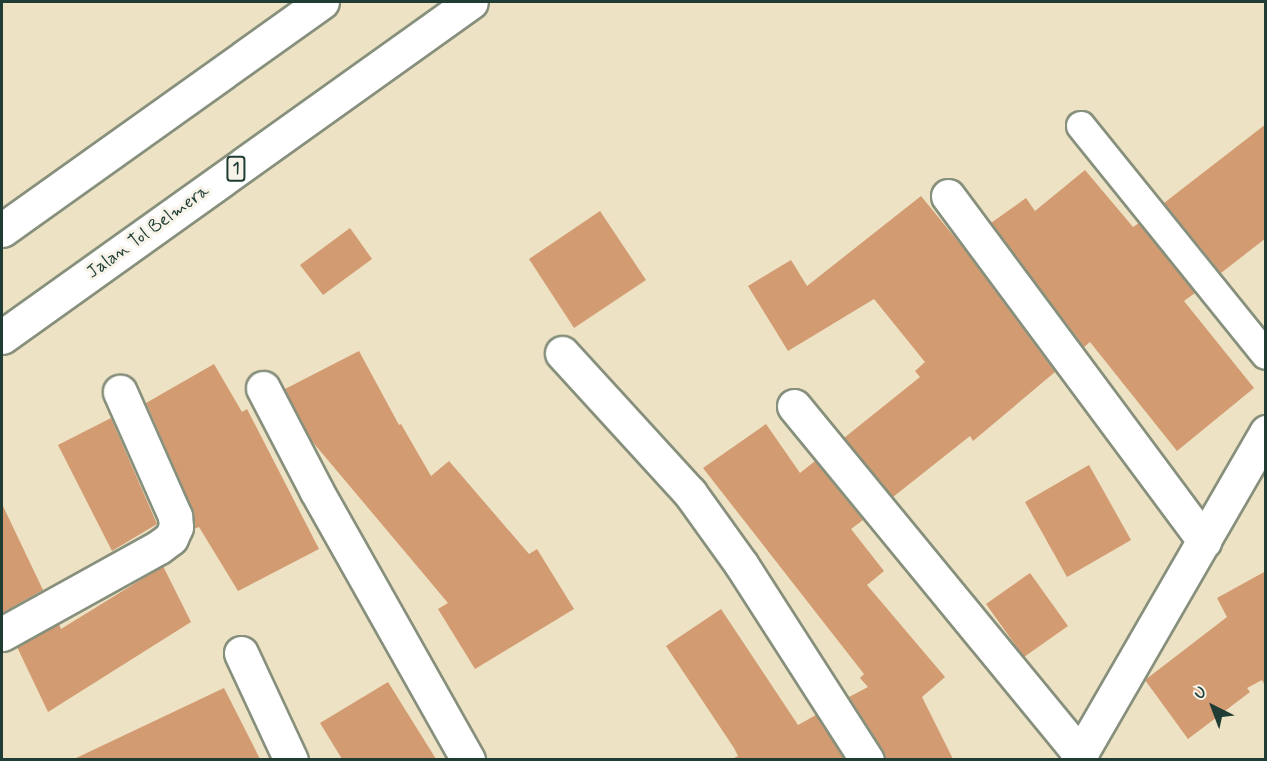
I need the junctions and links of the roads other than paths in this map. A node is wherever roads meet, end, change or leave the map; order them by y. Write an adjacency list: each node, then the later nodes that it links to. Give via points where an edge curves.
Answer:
1 (322, 2): 5 (main road)
2 (471, 2): 6 (main road, Jalan Tol Belmera / 1)
3 (1081, 126): 8 (lane)
4 (948, 196): 13 (main road)
5 (2, 230)
6 (2, 337)
7 (562, 354): 19 (main road, via 690,494 741,564)
8 (1266, 355)
9 (263, 388): 18 (main road)
10 (120, 392): 14 (main road, via 175,516 171,538)
11 (794, 406): 16 (main road)
12 (1266, 432): 13 (main road)
13 (1204, 541): 16 (main road)
14 (2, 634)
15 (242, 653): 17 (main road)
16 (1079, 758)
17 (291, 759)
18 (468, 759)
19 (867, 759)

